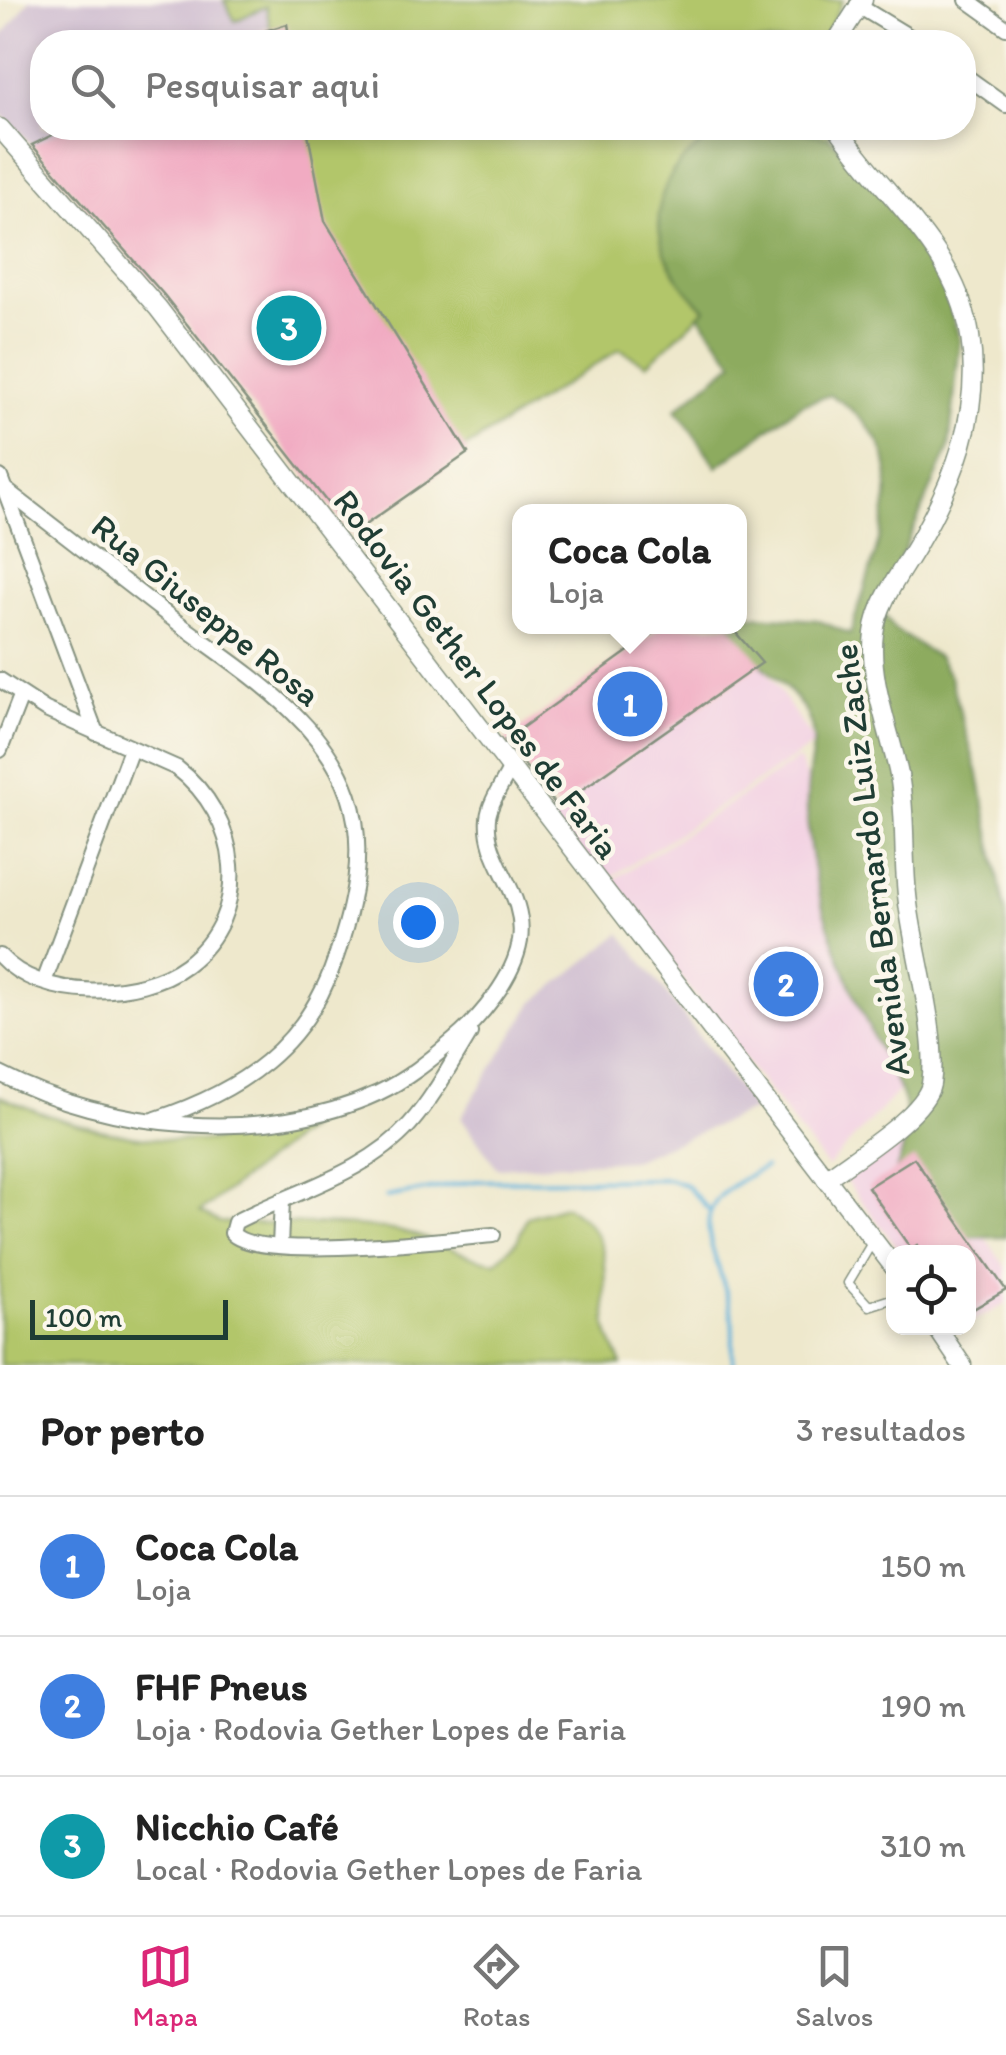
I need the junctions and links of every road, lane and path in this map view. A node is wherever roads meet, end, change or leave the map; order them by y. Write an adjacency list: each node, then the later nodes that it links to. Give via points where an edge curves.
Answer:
1 (966, 0): 3 (street)
2 (860, 2): 4 (street); 5 (street)
3 (1006, 28)
4 (843, 30)
5 (901, 30)
6 (976, 84): 7 (street)
7 (1006, 106)
8 (0, 128): 16 (street, Rodovia Gether Lopes de Faria, via 158,308)
9 (848, 140): 22 (street, Avenida Bernardo Luiz Zache, via 922,230 958,292 974,384 958,462 874,633 876,675 900,780 931,1086 918,1109)
10 (3, 484): 13 (street); 21 (street, Rua Giuseppe Rosa, via 284,704 332,762 352,807 352,906 310,1016 277,1056 233,1088)
11 (0, 680): 12 (street)
12 (21, 696): 13 (street); 14 (street)
13 (96, 732): 15 (street)
14 (0, 750)
15 (132, 750): 18 (street); 18 (street, via 177,768 217,809 232,860 224,912 200,952 162,978 72,990)
16 (510, 769): 19 (street, via 491,806 489,829 520,908 520,943); 22 (street, Rodovia Gether Lopes de Faria)
17 (0, 956): 18 (street)
18 (44, 982)
19 (480, 1016): 21 (street, via 406,1078 336,1108 243,1123); 23 (street, via 409,1126 357,1165)
20 (0, 1074): 21 (street, via 46,1097)
21 (156, 1119)
22 (826, 1178): 25 (street, Rodovia Gether Lopes de Faria)
23 (282, 1200): 26 (street); 26 (street, via 232,1229 236,1239)
24 (493, 1236): 26 (street)
25 (874, 1241): 27 (street, Rodovia Gether Lopes de Faria); 28 (lane, via 848,1283 869,1306)
26 (280, 1246)
27 (886, 1257)
28 (886, 1301)
29 (943, 1335): 30 (street)
30 (962, 1365)

